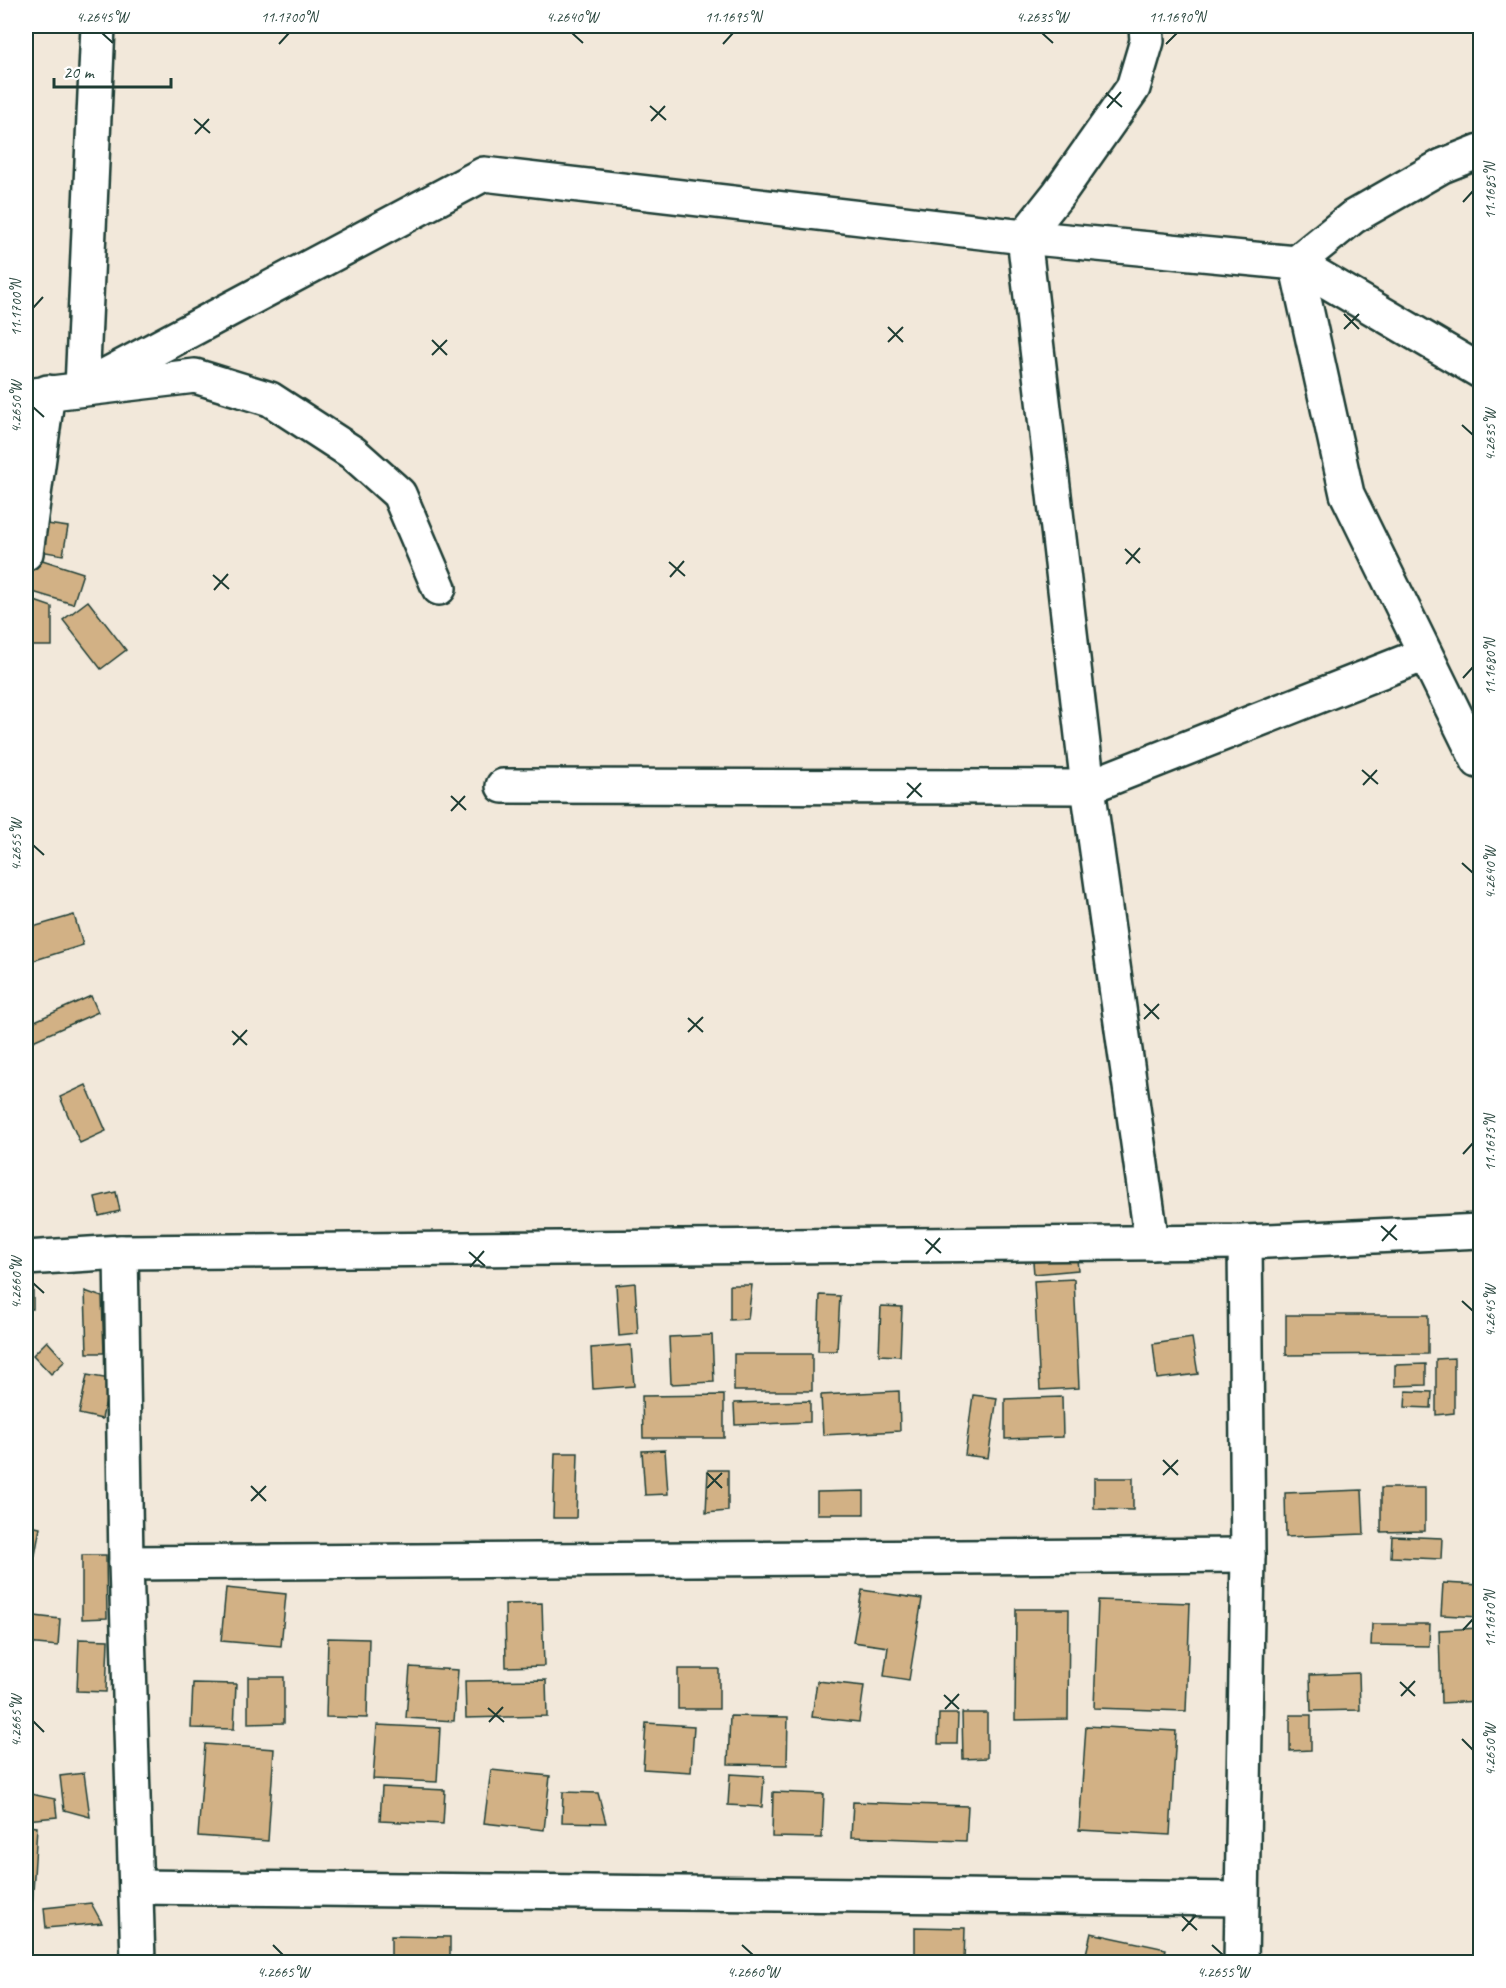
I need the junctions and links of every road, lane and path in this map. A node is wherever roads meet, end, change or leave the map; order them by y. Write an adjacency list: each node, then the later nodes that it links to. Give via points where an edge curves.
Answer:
1 (98, 26): 7 (street)
2 (1146, 26): 4 (street, via 1147,41 1133,88)
3 (1480, 151): 5 (street, via 1442,166 1353,217)
4 (1024, 237): 5 (street); 7 (street, via 484,174); 14 (street)
5 (1296, 263): 6 (street); 11 (street, via 1347,494)
6 (1480, 371)
7 (82, 388): 8 (street); 10 (street, via 195,376 270,399 353,453 399,494)
8 (37, 394): 9 (street)
9 (26, 553)
10 (439, 588)
11 (1425, 654): 12 (street); 14 (street)
12 (1478, 761)
13 (503, 786): 14 (street)
14 (1088, 787): 17 (street)
15 (1480, 1231): 16 (street)
16 (1245, 1242): 17 (street); 20 (street)
17 (1152, 1244): 18 (street)
18 (121, 1252): 19 (street); 21 (street)
19 (26, 1258)
20 (1248, 1555): 21 (street); 23 (street)
21 (126, 1563): 22 (street)
22 (136, 1887): 23 (street); 24 (street)
23 (1241, 1899): 25 (street)
24 (138, 1962)
25 (1241, 1962)

